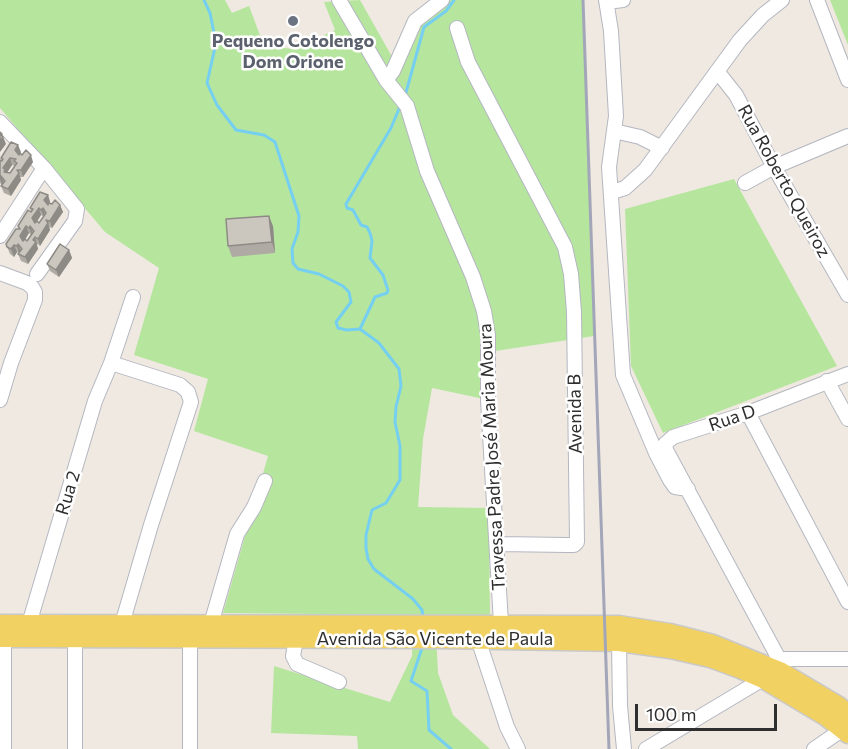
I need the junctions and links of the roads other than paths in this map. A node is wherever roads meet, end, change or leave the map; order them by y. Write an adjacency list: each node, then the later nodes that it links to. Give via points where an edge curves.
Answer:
1 (339, 0): 9 (street, Travessa Padre José Maria Moura)
2 (442, 0): 9 (street, via 415,21)
3 (622, 0): 6 (street)
4 (782, 0): 8 (street, via 740,40)
5 (817, 0): 10 (street)
6 (606, 1): 12 (street)
7 (457, 28): 33 (street, Avenida B, via 472,70 560,235 571,274 579,537 574,545)
8 (717, 71): 14 (street); 15 (street, Rua Roberto Queiroz, via 736,95)
9 (386, 80): 33 (street, Travessa Padre José Maria Moura, via 407,106 428,171 484,311)
10 (848, 80)
11 (0, 122): 16 (street, via 15,145)
12 (614, 131): 14 (street, via 640,137); 18 (street, via 609,166)
13 (848, 136): 15 (street)
14 (662, 148): 18 (street, via 635,181)
15 (774, 167): 17 (street); 23 (street, Rua Roberto Queiroz)
16 (44, 168): 19 (street); 22 (street, via 74,203 77,215)
17 (745, 183)
18 (612, 192): 32 (street, via 623,375 670,480 675,487)
19 (6, 215): 20 (street)
20 (0, 236)
21 (0, 273): 28 (street, via 27,283 35,292)
22 (37, 274)
23 (848, 295)
24 (133, 297): 25 (street, Rua 2)
25 (111, 363): 35 (street, Rua 2, via 95,401); 36 (street, via 186,388 190,396 189,412)
26 (848, 374): 27 (street, Rua D)
27 (828, 381): 29 (street, Rua D); 30 (street)
28 (0, 400)
29 (748, 413): 32 (street, Rua D, via 673,437 665,444); 34 (street)
30 (848, 419)
31 (266, 481): 37 (street, via 237,534)
32 (688, 489): 48 (street)
33 (498, 544): 38 (street, Travessa Padre José Maria Moura)
34 (848, 602)
35 (28, 624): 36 (main road, Avenida São Vicente de Paula); 41 (main road, Avenida São Vicente de Paula)
36 (122, 624): 37 (main road, Avenida São Vicente de Paula)
37 (211, 624): 39 (main road, Avenida São Vicente de Paula)
38 (501, 624): 40 (main road, Avenida São Vicente de Paula); 48 (main road, Avenida São Vicente de Paula, via 605,624 670,633)
39 (322, 631): 40 (main road, Avenida São Vicente de Paula); 44 (main road, Avenida São Vicente de Paula)
40 (439, 631): 45 (main road, Avenida São Vicente de Paula)
41 (1, 633): 42 (main road, Avenida São Vicente de Paula); 52 (street)
42 (75, 638): 43 (main road, Avenida São Vicente de Paula); 53 (street)
43 (190, 638): 44 (main road, Avenida São Vicente de Paula); 54 (street)
44 (296, 639): 50 (street, via 293,656 297,664)
45 (478, 639): 46 (main road, Avenida São Vicente de Paula); 55 (street, via 507,728)
46 (619, 642): 49 (main road, Avenida São Vicente de Paula, via 710,658); 56 (street)
47 (848, 659): 48 (street)
48 (779, 665): 51 (main road, Avenida São Vicente de Paula, via 839,706)
49 (763, 679): 51 (main road, Avenida São Vicente de Paula); 57 (street)
50 (339, 682)
51 (846, 726): 58 (street)
52 (4, 749)
53 (75, 749)
54 (190, 749)
55 (518, 749)
56 (624, 749)
57 (646, 749)
58 (814, 749)

